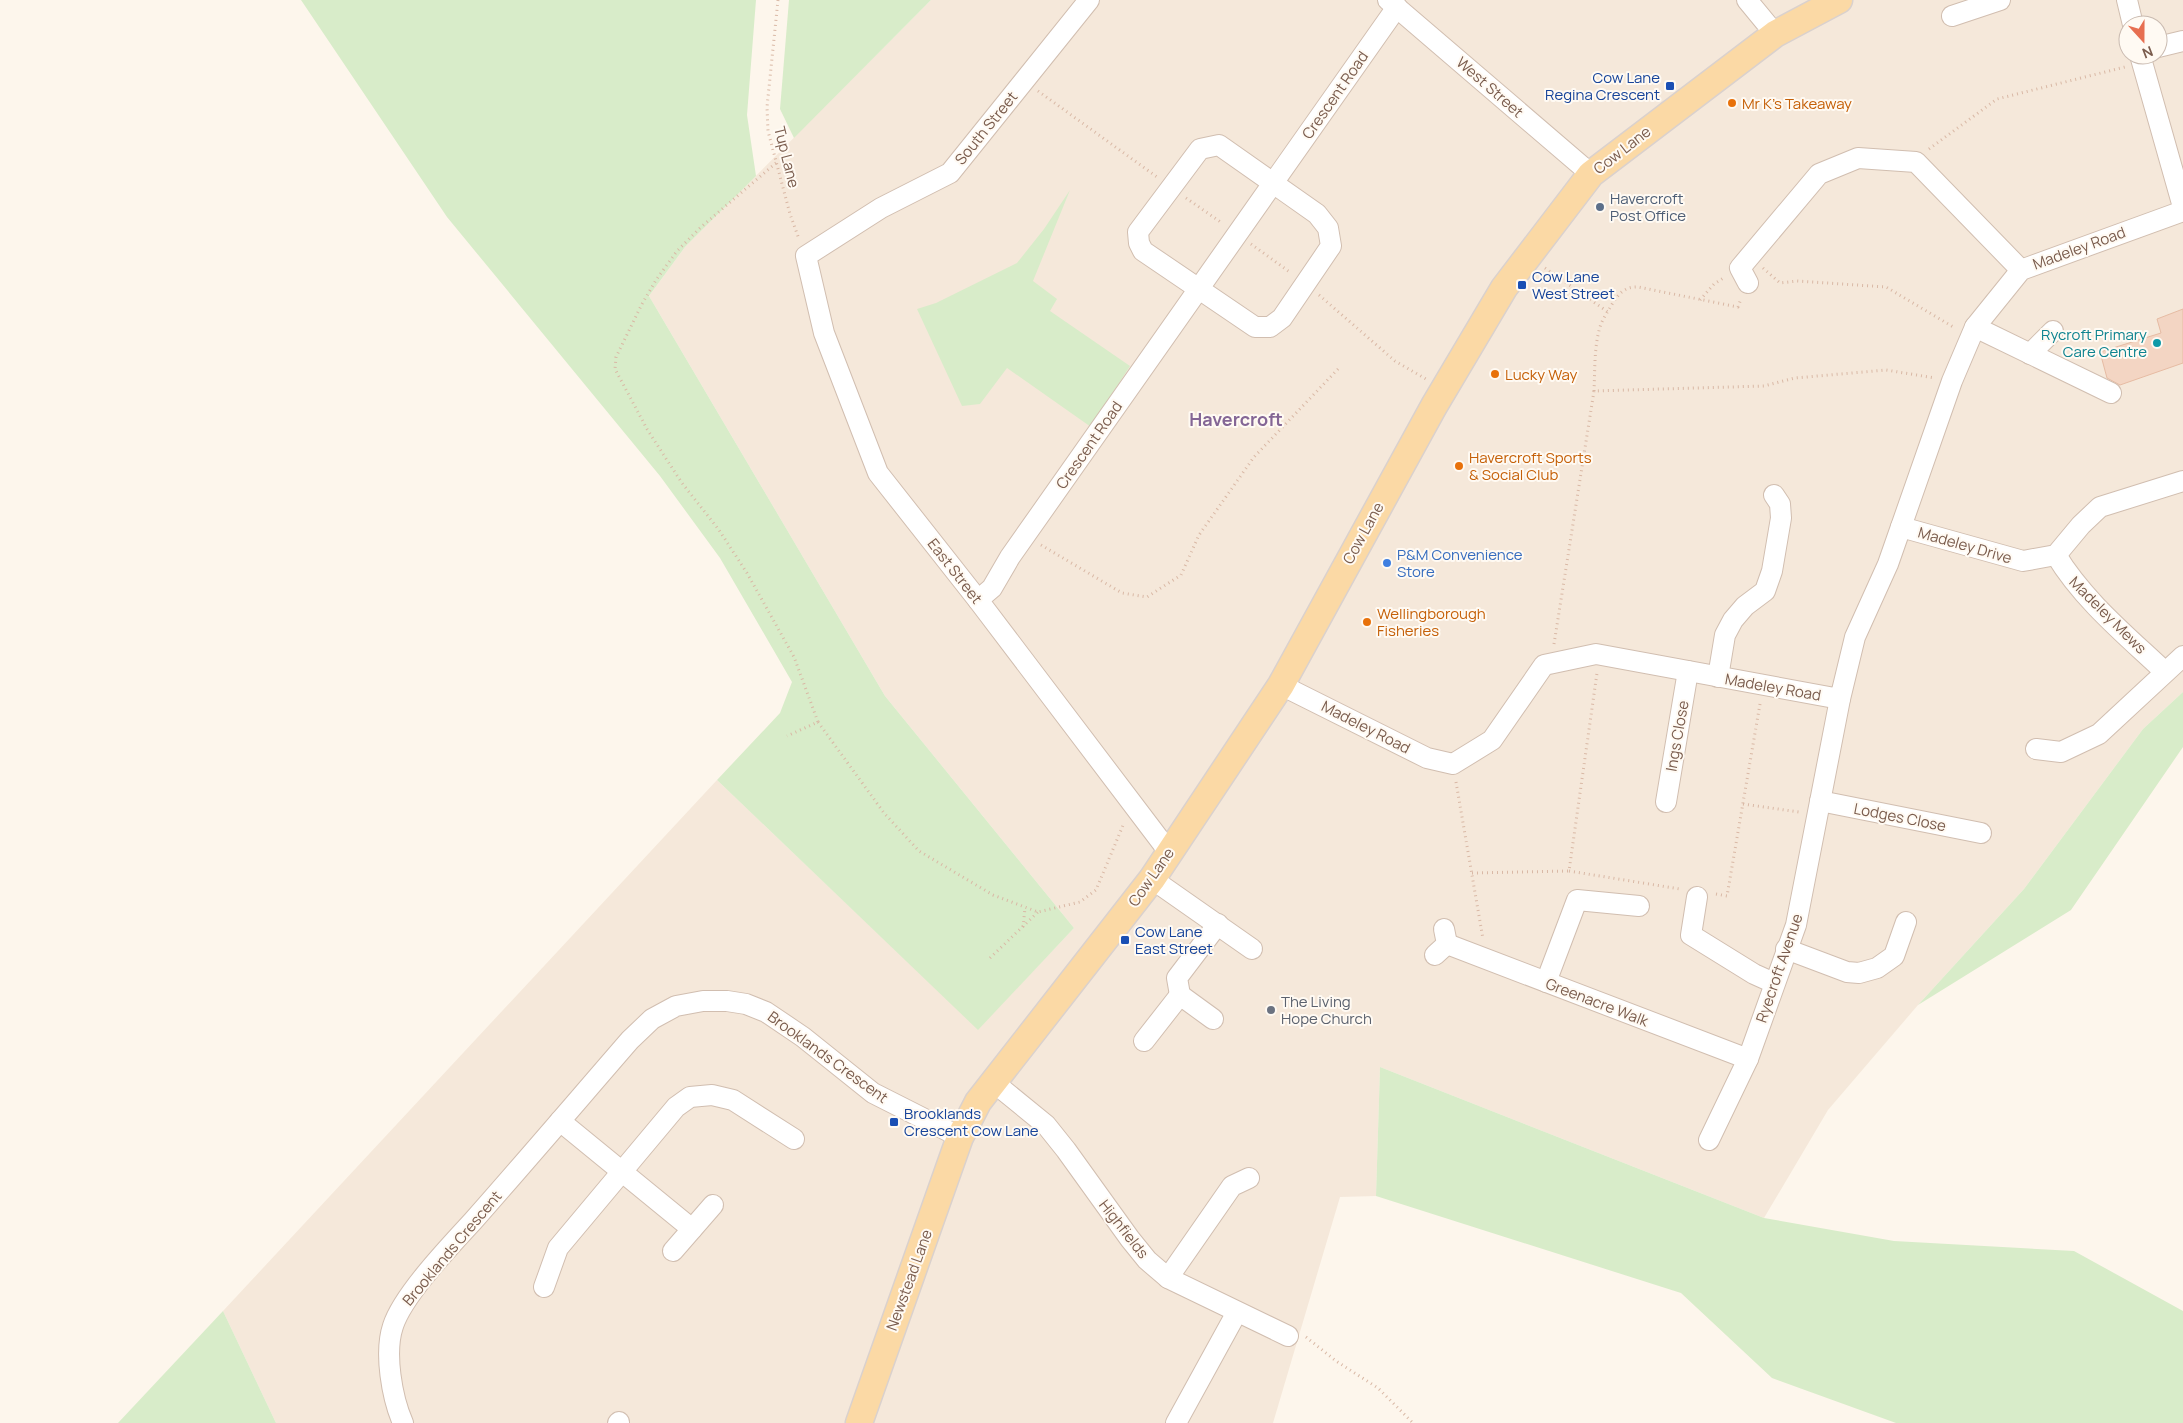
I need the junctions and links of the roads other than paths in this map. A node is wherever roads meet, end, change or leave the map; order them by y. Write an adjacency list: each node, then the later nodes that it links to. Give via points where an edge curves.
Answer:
1 (1088, 0): 18 (street, South Street, via 950,173 881,208)
2 (1748, 0): 10 (street)
3 (1839, 0): 10 (main road, Cow Lane)
4 (2000, 0): 7 (street)
5 (2127, 0): 8 (street)
6 (1393, 4): 14 (street, West Street); 15 (street, Crescent Road)
7 (1978, 4): 9 (street)
8 (2131, 15)
9 (1952, 16)
10 (1774, 34): 14 (main road, Cow Lane)
11 (2183, 41): 12 (street)
12 (2168, 45)
13 (2143, 65): 16 (street)
14 (1591, 174): 35 (main road, Cow Lane, via 1504,288 1434,406)
15 (1273, 184): 21 (street, Crescent Road); 21 (street, via 1317,214 1328,228 1331,246 1282,318 1270,327 1255,327); 21 (street, via 1219,145 1200,149 1138,232 1143,251)
16 (2183, 207)
17 (2183, 211): 20 (street, Madeley Road)
18 (806, 256): 30 (street, East Street, via 824,333 878,473)
19 (1746, 269): 20 (street, via 1820,174 1858,158 1916,162)
20 (2021, 270): 22 (street, Madeley Road)
21 (1199, 289): 30 (street, Crescent Road, via 992,588)
22 (1973, 331): 24 (street); 28 (street, Madeley Road)
23 (2053, 331): 24 (street)
24 (2030, 354): 25 (street)
25 (2110, 393)
26 (2183, 481): 29 (street, via 2100,507)
27 (1774, 495): 34 (street, via 1780,504 1781,518 1772,571 1765,591 1745,606 1725,635)
28 (1901, 527): 29 (street, Madeley Drive, via 2023,561); 36 (street, Madeley Road, via 1855,637)
29 (2056, 555): 33 (street, Madeley Mews, via 2067,574)
30 (978, 600): 41 (street, East Street)
31 (2183, 656): 33 (street)
32 (1688, 671): 34 (street, Madeley Road); 35 (street, Madeley Road, via 1600,655 1544,666 1492,740 1453,764 1427,758); 38 (street, Ings Close)
33 (2164, 672): 37 (street, via 2099,734 2061,752)
34 (1718, 677): 36 (street, Madeley Road)
35 (1281, 685): 41 (main road, Cow Lane)
36 (1840, 699): 39 (street, Ryecroft Avenue)
37 (2036, 749)
38 (1664, 805)
39 (1819, 808): 40 (street, Lodges Close); 49 (street, Ryecroft Avenue, via 1796,924)
40 (1981, 833)
41 (1169, 852): 42 (main road, Cow Lane)
42 (1152, 879): 46 (street); 56 (main road, Cow Lane)
43 (1697, 893): 51 (street, via 1691,935)
44 (1639, 906): 50 (street, via 1577,900)
45 (1906, 922): 49 (street, via 1894,956 1877,968 1859,973)
46 (1218, 924): 48 (street); 52 (street, via 1177,978)
47 (1442, 942): 50 (street, Greenacre Walk)
48 (1252, 949)
49 (1786, 949): 51 (street, Ryecroft Avenue)
50 (1546, 982): 55 (street, Greenacre Walk)
51 (1774, 983): 55 (street, Ryecroft Avenue)
52 (1180, 995): 53 (street); 54 (street)
53 (1213, 1018)
54 (1144, 1042)
55 (1748, 1059): 60 (street, Ryecroft Avenue)
56 (992, 1081): 58 (main road, Cow Lane); 66 (street, Highfields, via 1046,1125 1130,1239)
57 (560, 1121): 58 (street, Brooklands Crescent, via 630,1040 652,1020 676,1006 703,1000 728,1001 766,1012 873,1093); 61 (street); 70 (street, Brooklands Crescent, via 448,1249 404,1303 392,1326 389,1350 391,1380)
58 (960, 1137): 71 (main road, Newstead Lane)
59 (794, 1139): 61 (street, via 733,1100 712,1095 690,1097 676,1107)
60 (1709, 1140)
61 (622, 1172): 64 (street); 67 (street, via 558,1248)
62 (1249, 1178): 66 (street, via 1232,1186)
63 (713, 1205): 64 (street)
64 (692, 1229): 65 (street)
65 (673, 1251)
66 (1168, 1278): 68 (street, Highfields)
67 (544, 1287)
68 (1237, 1312): 69 (street, Highfields); 72 (street)
69 (1288, 1336)
70 (403, 1423)
71 (859, 1423)
72 (1176, 1423)

